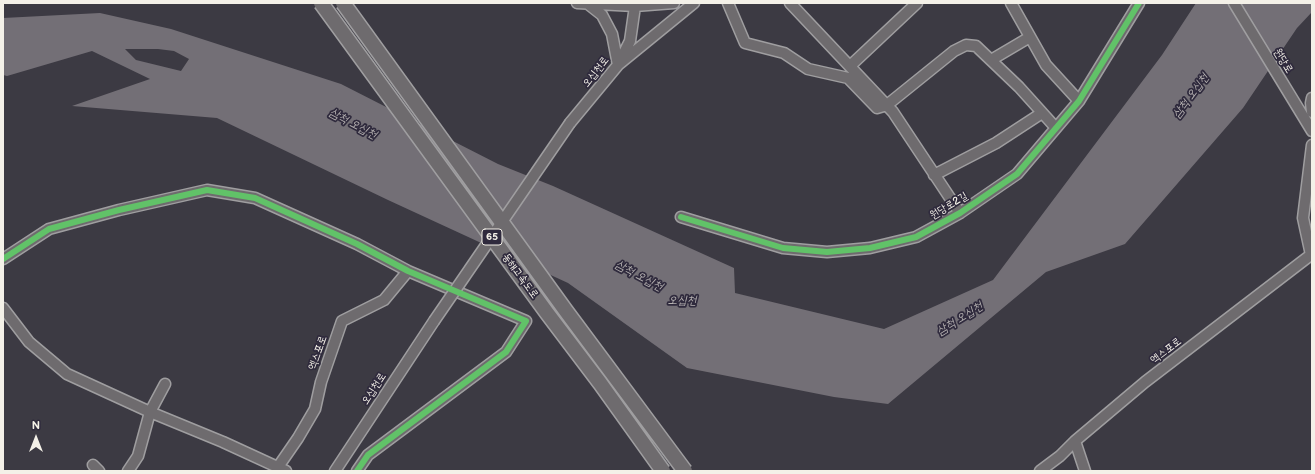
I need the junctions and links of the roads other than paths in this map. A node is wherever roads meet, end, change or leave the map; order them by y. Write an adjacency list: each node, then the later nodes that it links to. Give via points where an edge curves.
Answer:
1 (321, 3): 41 (highway, 동해고속도로 / 65, bridge)
2 (343, 3): 42 (highway, 동해고속도로 / 65, bridge)
3 (577, 3): 12 (street)
4 (674, 3): 14 (street)
5 (694, 3): 17 (street)
6 (728, 3): 21 (street, via 745,43 784,53 808,69 848,78 876,108)
7 (790, 3): 18 (street)
8 (917, 3): 18 (street)
9 (1011, 3): 15 (street)
10 (1139, 3): 20 (street, 원당로2길)
11 (1234, 3): 25 (street, 원당로)
12 (588, 4): 13 (street); 17 (street, via 602,15 612,34)
13 (615, 4): 14 (street)
14 (635, 6): 17 (street, 오십천로, via 630,41)
15 (1030, 37): 16 (street); 20 (street, via 1046,65)
16 (991, 60): 21 (street, via 976,46 966,45 954,51); 23 (street)
17 (618, 65): 39 (street, 오십천로, bridge, via 570,123)
18 (850, 66): 21 (street, 원당로2길)
19 (1312, 98): 22 (street)
20 (1079, 101): 24 (street, 원당로2길)
21 (887, 105): 27 (street, 원당로2길)
22 (1312, 112)
23 (1042, 113): 24 (street); 27 (street, via 996,143)
24 (1056, 128): 28 (street, 원당로2길, via 1017,174)
25 (1312, 131)
26 (1312, 144): 30 (street, 엑스포로, via 1303,218)
27 (934, 175): 28 (street, 원당로2길)
28 (960, 213): 29 (street, 원당로2길, via 916,237 870,248 827,252 784,248)
29 (682, 217)
30 (1312, 254): 36 (street, 엑스포로, via 1145,382)
31 (3, 259): 32 (street, via 49,229 207,190 256,198 357,244)
32 (408, 271): 37 (street, 엑스포로, via 384,300 342,321 321,382 315,409); 40 (street, via 526,321 506,352 368,455)
33 (3, 308): 35 (street, 엑스포로, via 30,342 67,374)
34 (165, 384): 35 (street)
35 (150, 412): 37 (street, 엑스포로, via 223,442); 38 (street, via 138,456)
36 (1075, 441): 43 (street, 엑스포로); 44 (street)
37 (280, 470)
38 (128, 471)
39 (335, 471)
40 (357, 471)
41 (663, 471)
42 (684, 471)
43 (1040, 471)
44 (1085, 471)

